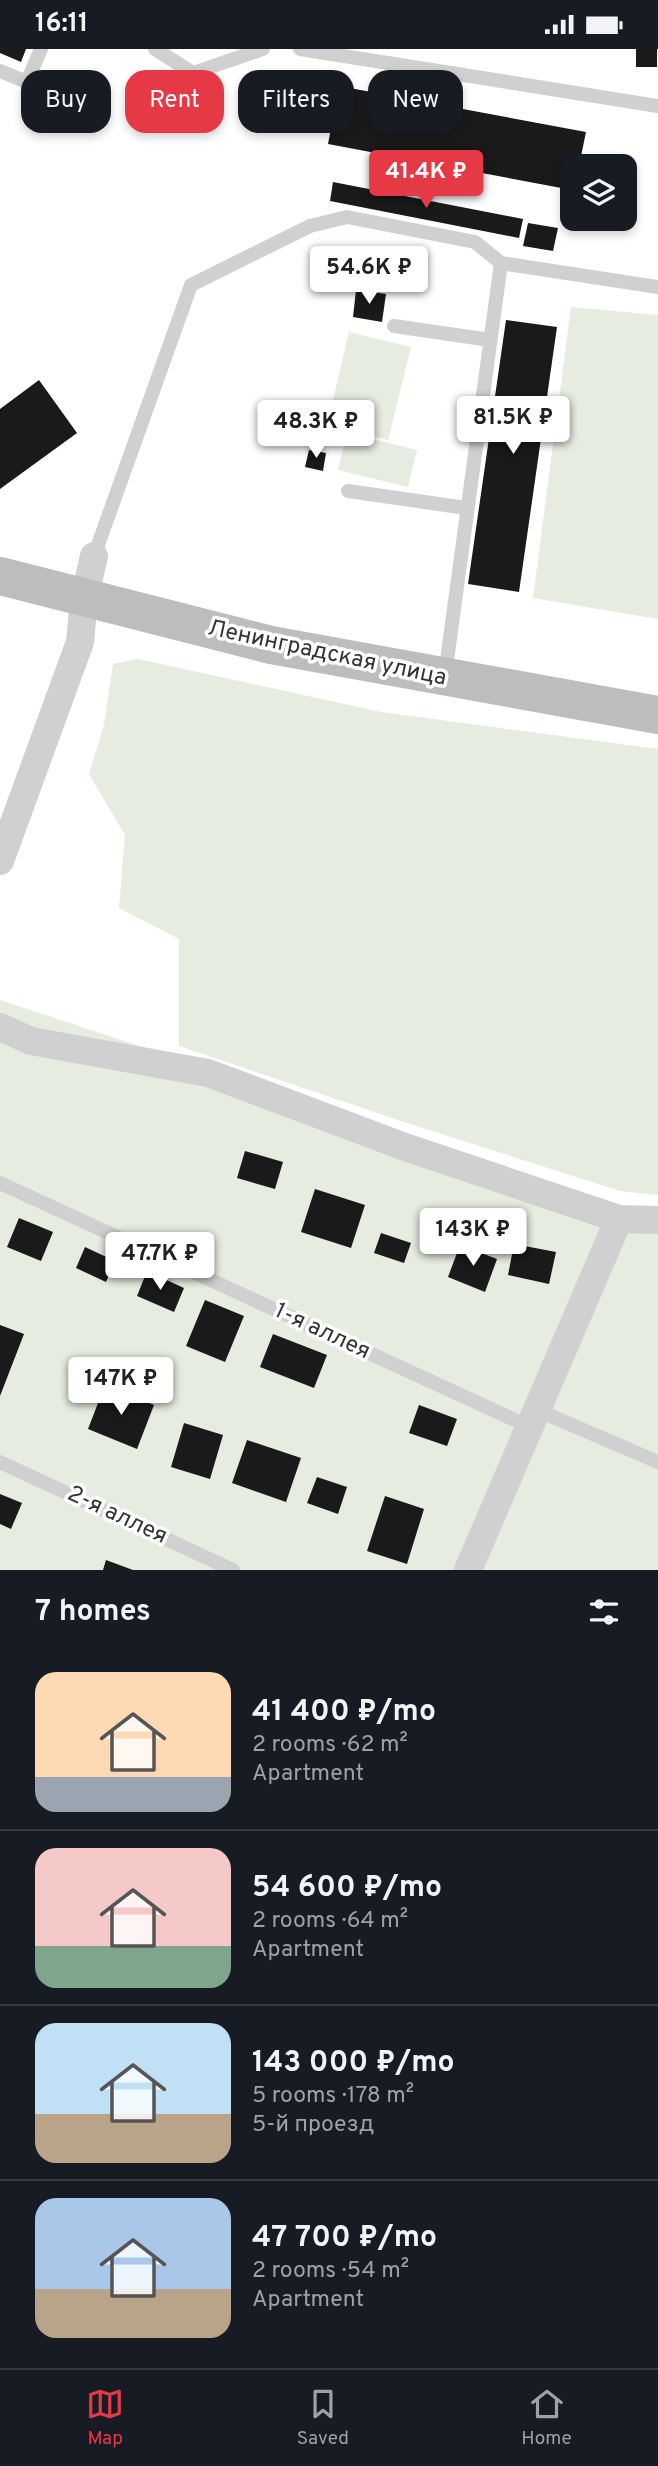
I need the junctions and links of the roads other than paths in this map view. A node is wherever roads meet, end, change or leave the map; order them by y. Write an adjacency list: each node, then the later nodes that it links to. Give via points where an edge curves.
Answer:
1 (41, 49): 5 (lane, via 27,82)
2 (155, 49): 3 (lane, via 193,73)
3 (263, 49)
4 (300, 49): 6 (lane)
5 (0, 71)
6 (658, 106)
7 (501, 263): 8 (lane); 10 (lane); 13 (lane, via 475,242 347,216 310,226 191,285)
8 (658, 287)
9 (394, 326): 10 (lane)
10 (490, 340): 12 (lane)
11 (348, 491): 12 (lane)
12 (466, 508): 16 (lane)
13 (94, 556): 15 (street)
14 (0, 576): 15 (main road, Ленинградская улица)
15 (85, 600): 16 (main road, Ленинградская улица, via 271,645); 18 (street, via 80,642)
16 (444, 678): 17 (main road, Ленинградская улица)
17 (658, 715)
18 (0, 862)
19 (0, 1027): 21 (street, via 31,1041 208,1073 405,1147)
20 (0, 1183): 23 (lane, 1-я аллея)
21 (619, 1219): 22 (street); 23 (street)
22 (658, 1220)
23 (533, 1419): 25 (lane, 1-я аллея); 27 (street)
24 (0, 1462): 26 (lane, 2-я аллея)
25 (658, 1462)
26 (233, 1570)
27 (468, 1570)

